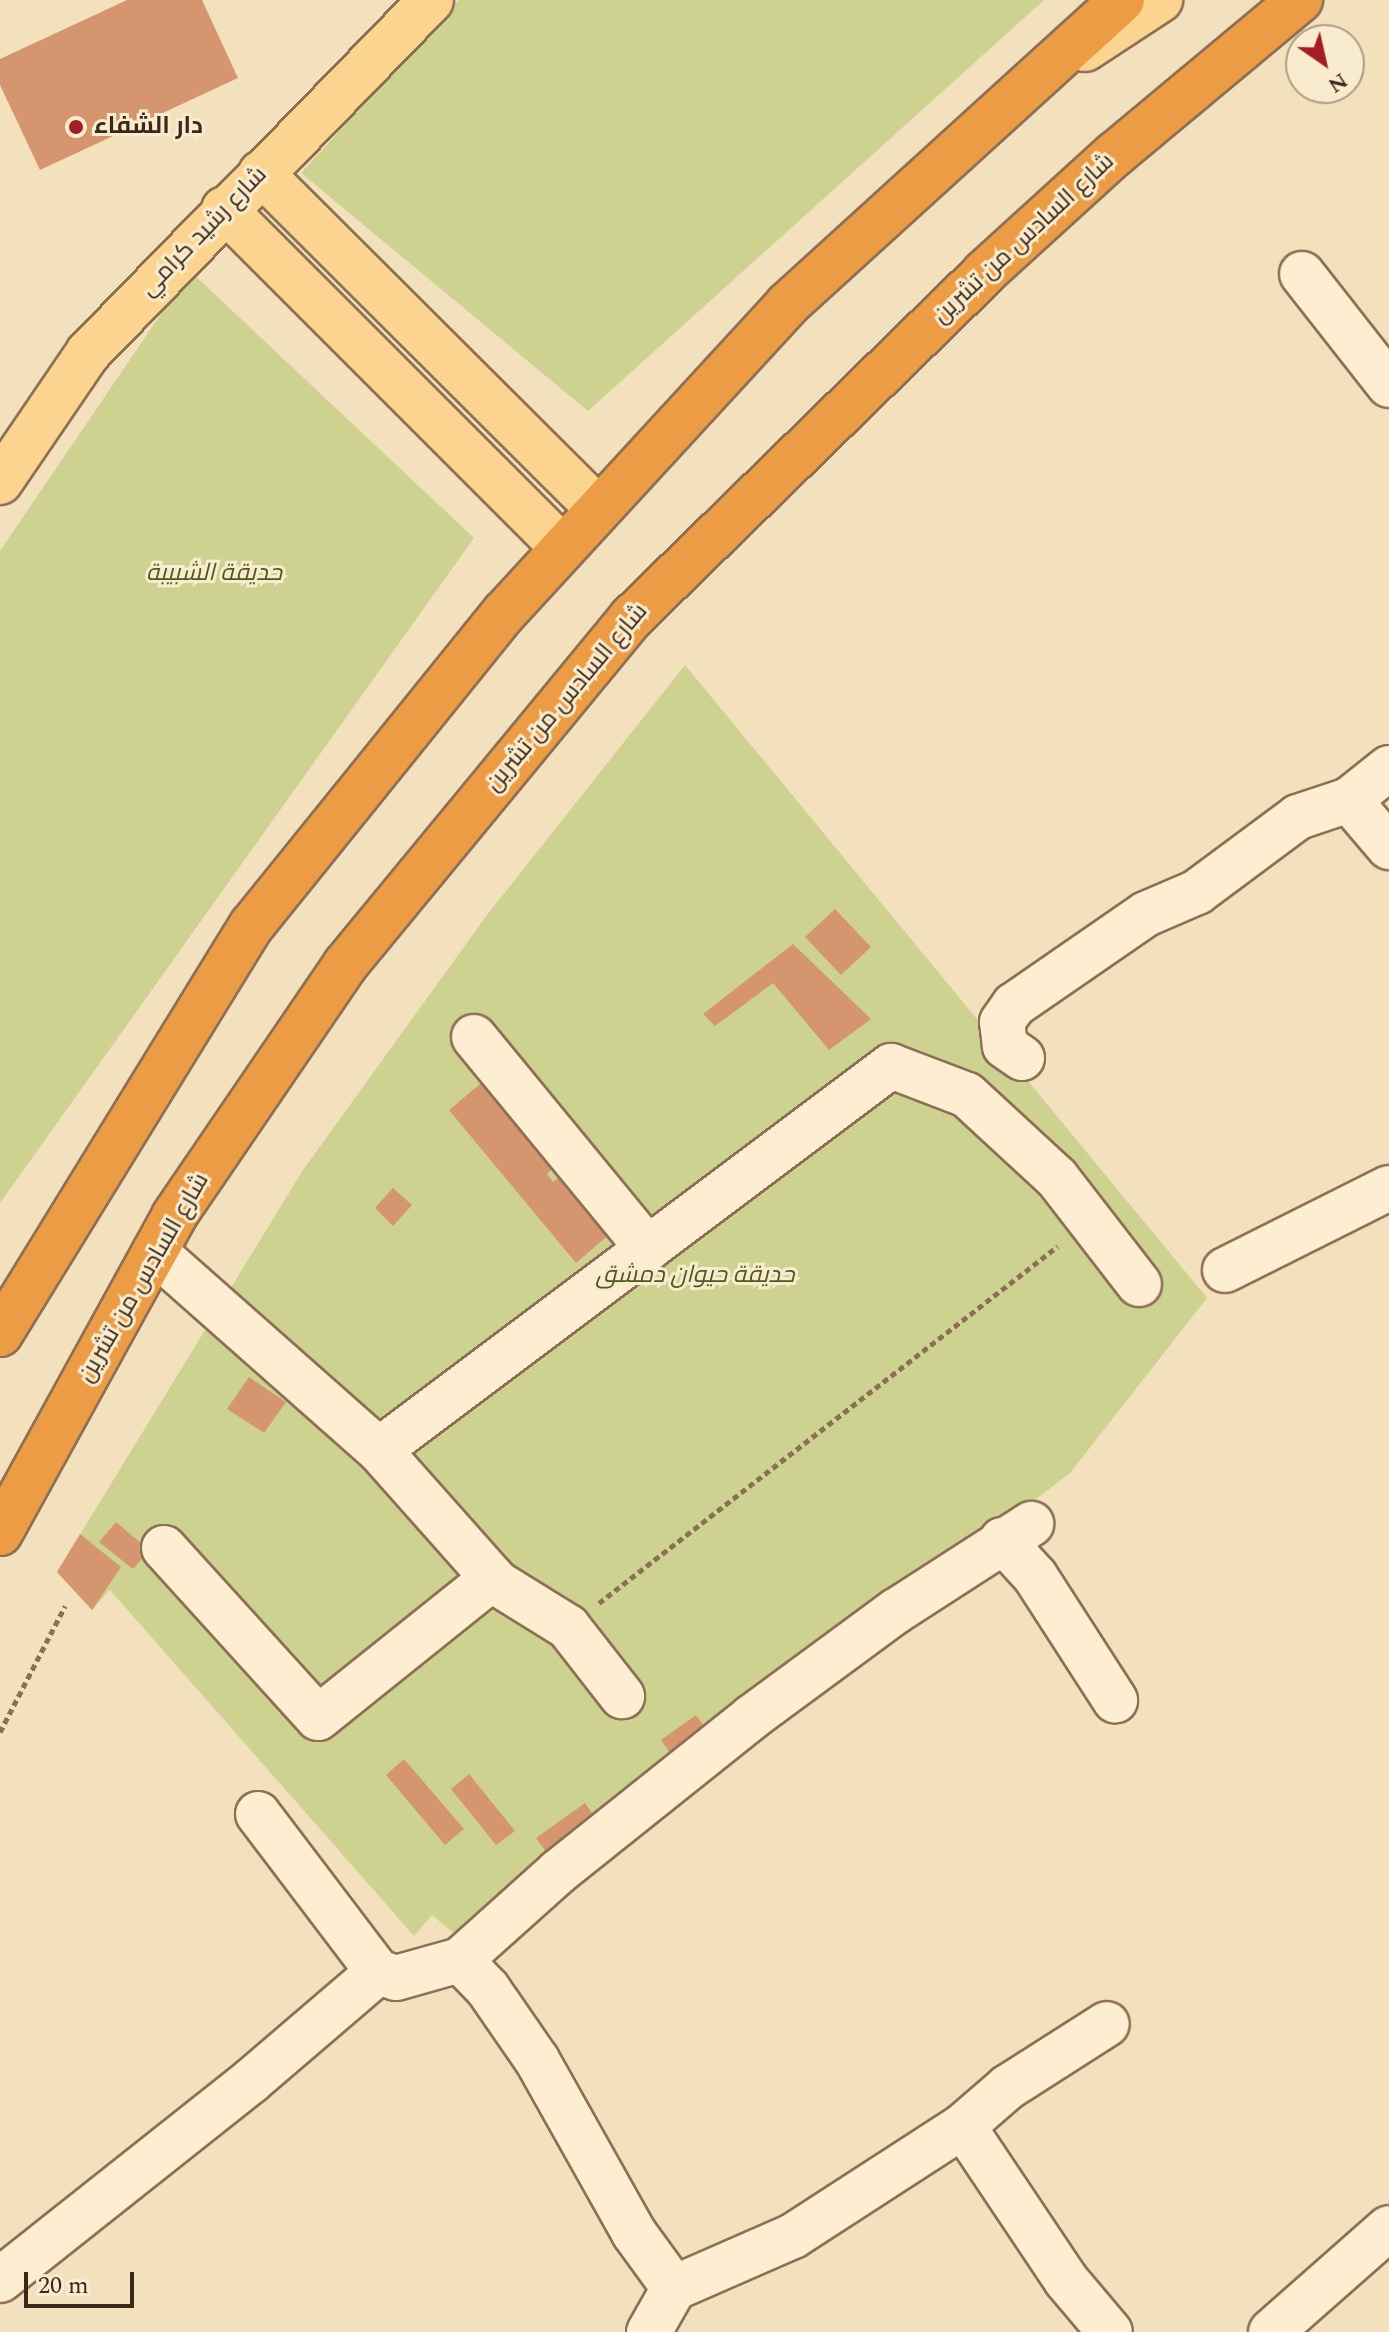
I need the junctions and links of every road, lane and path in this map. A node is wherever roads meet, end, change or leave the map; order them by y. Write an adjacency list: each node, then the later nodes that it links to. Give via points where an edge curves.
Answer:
1 (431, 0): 6 (main road, شارع رشيد كرامي)
2 (1122, 0): 5 (highway)
3 (1160, 0): 5 (main road)
4 (1300, 0): 21 (highway, شارع السادس من تشرين, via 1115,154 984,273 631,618 345,965)
5 (1036, 76): 11 (highway, via 787,305)
6 (261, 173): 7 (main road, شارع رشيد كرامي); 11 (main road)
7 (224, 209): 10 (main road, شارع رشيد كرامي, via 88,353); 12 (main road)
8 (1302, 274): 9 (street)
9 (1389, 385)
10 (0, 482)
11 (598, 509): 12 (highway)
12 (563, 548): 24 (highway, via 252,925)
13 (1389, 768): 14 (street)
14 (1349, 800): 15 (street); 17 (street, via 1298,817 1197,892 1146,914 1014,1005 1002,1022 1005,1046)
15 (1389, 847)
16 (474, 1037): 20 (street)
17 (1022, 1058)
18 (1389, 1188): 22 (street)
19 (1091, 1221): 20 (street, via 1057,1178 967,1095 891,1066); 23 (street); 30 (path)
20 (648, 1249): 25 (street)
21 (155, 1252): 25 (street); 26 (highway, شارع السادس من تشرين)
22 (1225, 1270)
23 (1139, 1284)
24 (0, 1334)
25 (379, 1450): 28 (street)
26 (0, 1533)
27 (164, 1548): 28 (street, via 318,1718)
28 (493, 1578): 30 (street)
29 (65, 1606): 33 (path)
30 (568, 1627): 31 (street)
31 (622, 1696)
32 (1115, 1700): 35 (street, via 1035,1576 1017,1532 752,1717 558,1872)
33 (0, 1732)
34 (258, 1814): 36 (street)
35 (460, 1960): 36 (street, via 396,1978); 41 (street, via 488,1989 537,2060 634,2233)
36 (378, 1972): 40 (street, via 251,2081)
37 (1107, 2024): 38 (street, via 1008,2087)
38 (963, 2126): 41 (street, via 793,2236); 43 (street, via 1066,2280)
39 (1389, 2228): 44 (street)
40 (0, 2280)
41 (674, 2288): 42 (street)
42 (649, 2332)
43 (1110, 2332)
44 (1271, 2332)

